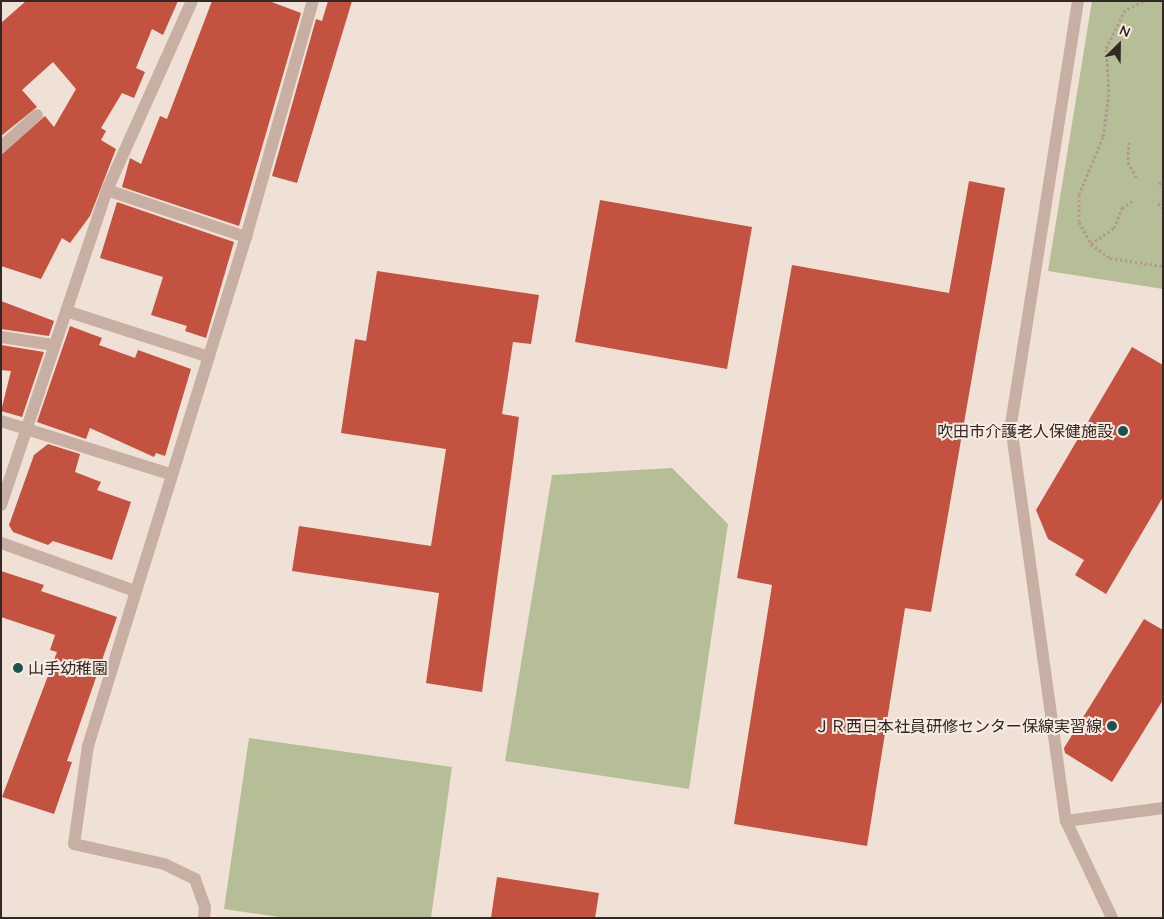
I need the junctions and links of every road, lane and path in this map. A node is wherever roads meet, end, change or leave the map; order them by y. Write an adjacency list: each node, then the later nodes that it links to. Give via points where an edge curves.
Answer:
1 (192, 1): 11 (street)
2 (313, 1): 15 (street)
3 (1078, 1): 29 (street, via 1011,426)
4 (1143, 1): 16 (path, via 1125,10 1106,49 1109,94 1103,137 1079,194 1079,222)
5 (38, 115): 7 (street)
6 (1130, 142): 8 (path, via 1128,162)
7 (1, 147)
8 (1136, 179)
9 (1163, 181): 10 (path)
10 (1159, 184)
11 (107, 190): 15 (street); 18 (street)
12 (1134, 200): 16 (path, via 1122,208 1114,228)
13 (1158, 203): 14 (path)
14 (1163, 208)
15 (246, 237): 21 (street)
16 (1092, 244): 17 (path, via 1110,258)
17 (1163, 266)
18 (66, 311): 20 (street); 21 (street)
19 (1, 337): 20 (street)
20 (54, 345): 23 (street)
21 (208, 357): 24 (street)
22 (1, 421): 23 (street)
23 (26, 430): 24 (street); 25 (street)
24 (170, 474): 27 (street)
25 (1, 505)
26 (1, 543): 27 (street)
27 (135, 592): 30 (street, via 88,746 74,844 164,864 195,879 205,907)
28 (1163, 808): 29 (street)
29 (1066, 821): 31 (street)
30 (204, 918)
31 (1112, 918)

